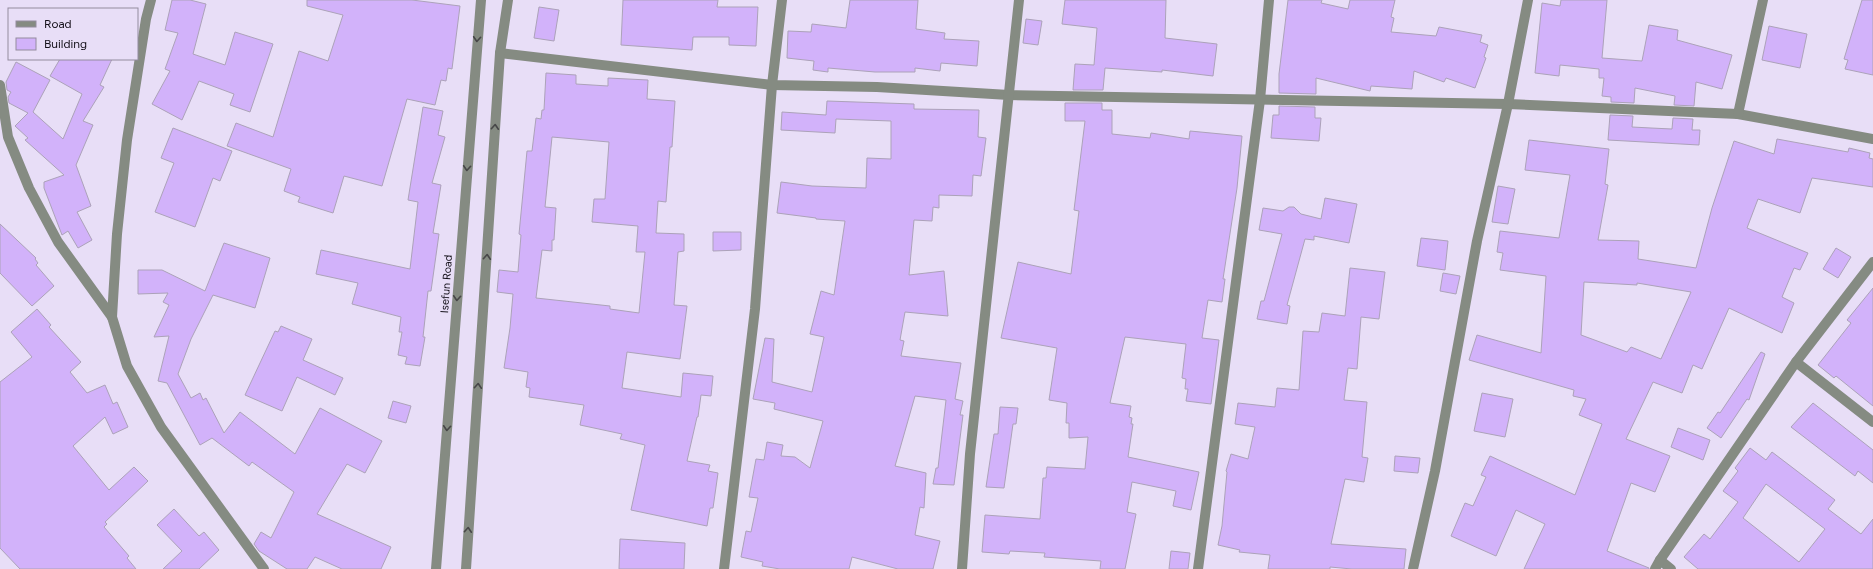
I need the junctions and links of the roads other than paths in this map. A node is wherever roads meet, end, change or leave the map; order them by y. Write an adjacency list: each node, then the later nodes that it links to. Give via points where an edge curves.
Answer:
1 (151, 0): 18 (street, via 127,140 117,234)
2 (480, 0): 23 (street, Isefun Road, one-way to 23)
3 (508, 0): 9 (street)
4 (782, 0): 11 (street)
5 (1019, 0): 12 (street)
6 (1269, 0): 13 (street)
7 (1528, 0): 14 (street)
8 (1763, 0): 15 (street)
9 (500, 53): 11 (street); 24 (street, one-way to 9)
10 (0, 85): 18 (street, via 8,137 29,188 58,242)
11 (772, 85): 12 (street, via 877,87); 25 (street, via 755,309)
12 (1008, 95): 13 (street); 26 (street, via 970,454)
13 (1260, 100): 14 (street); 27 (street)
14 (1508, 104): 15 (street); 28 (street, via 1477,241 1435,471)
15 (1738, 114): 16 (street)
16 (1873, 140)
17 (1873, 262): 19 (street)
18 (112, 318): 22 (street, via 127,366 161,427)
19 (1796, 362): 20 (street); 21 (street)
20 (1873, 422)
21 (1657, 564): 29 (street)
22 (264, 569)
23 (436, 569)
24 (466, 569)
25 (724, 569)
26 (962, 569)
27 (1198, 569)
28 (1413, 569)
29 (1672, 569)

